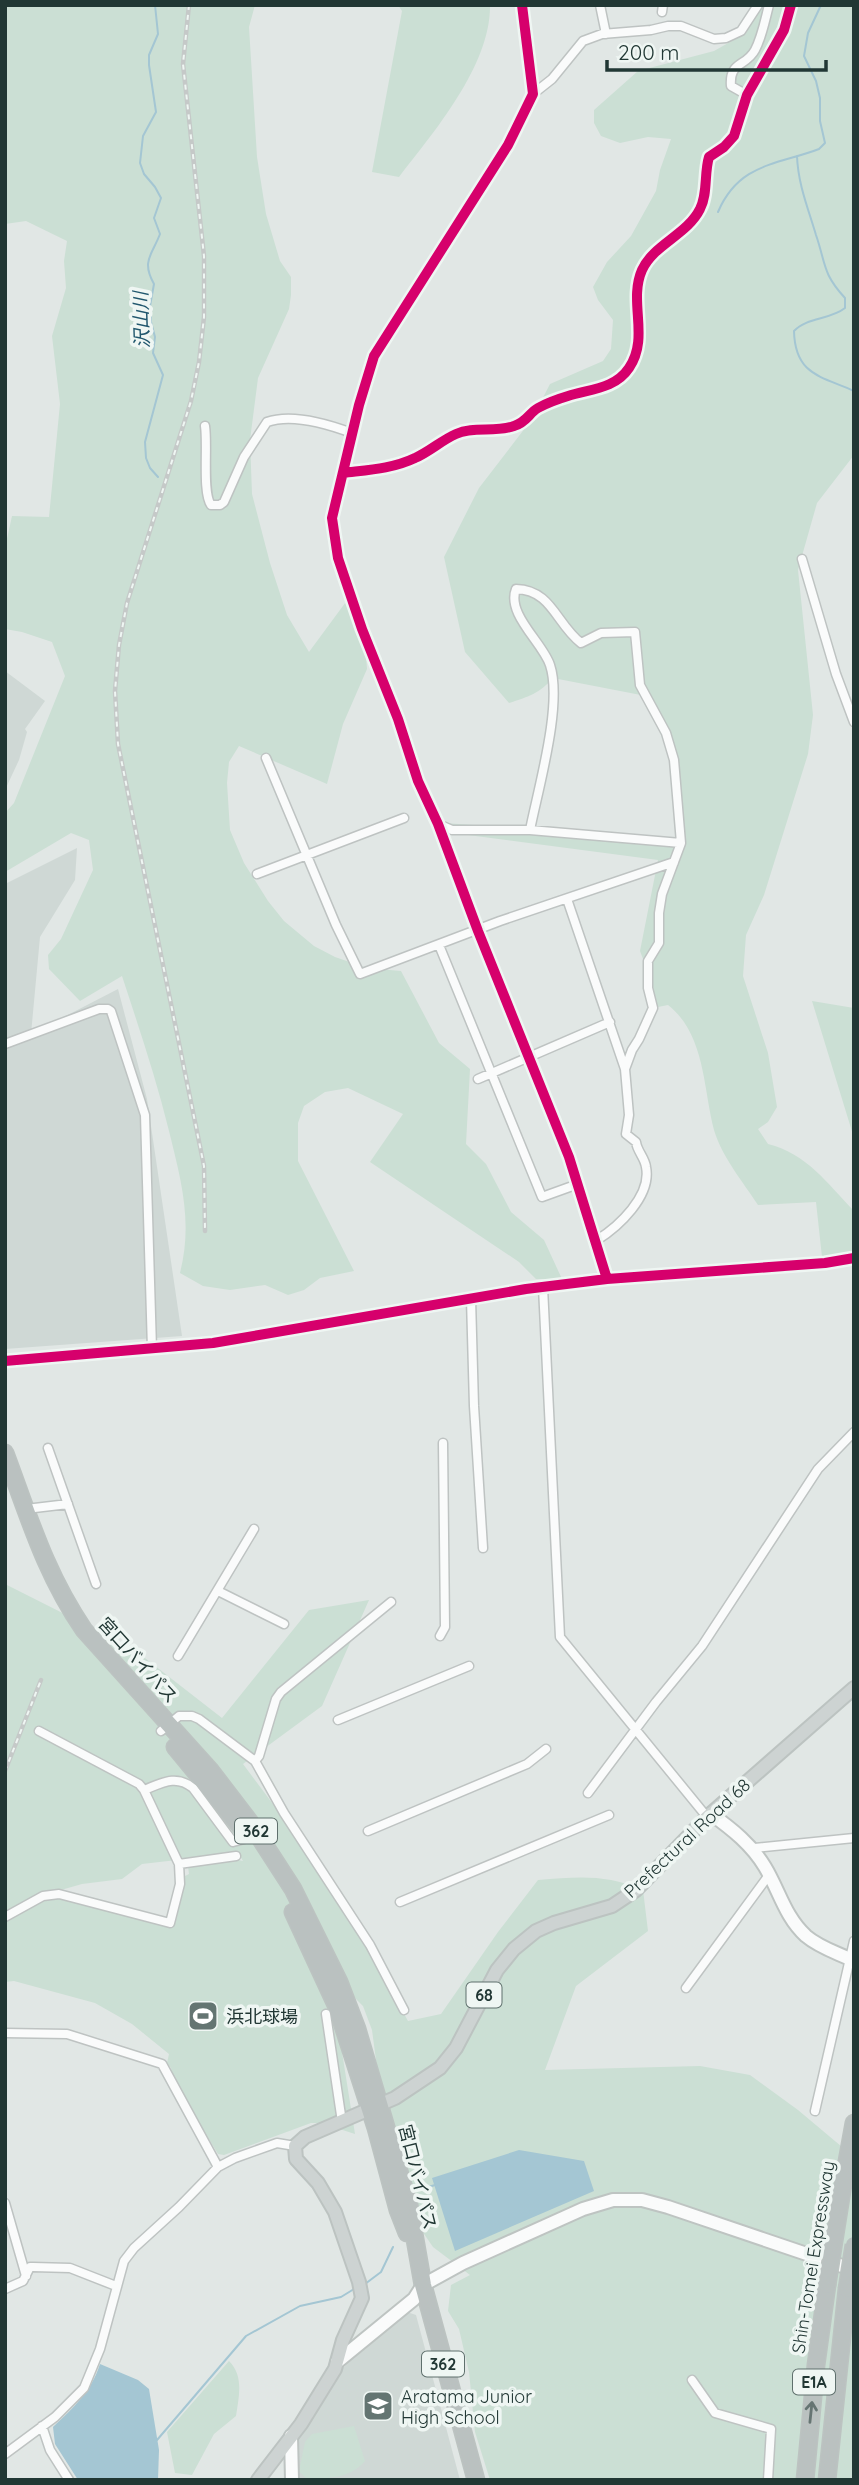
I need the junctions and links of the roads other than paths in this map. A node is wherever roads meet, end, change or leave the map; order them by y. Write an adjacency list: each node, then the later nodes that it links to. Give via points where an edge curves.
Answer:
1 (523, 5): 7 (street)
2 (600, 5): 6 (street)
3 (758, 5): 6 (street, via 741,30 726,38 681,26)
4 (769, 5): 8 (street, via 754,52 730,76 731,86)
5 (791, 5): 8 (street, via 784,30)
6 (606, 34): 7 (street, via 583,41 552,79)
7 (533, 94): 10 (street, via 508,145 374,356)
8 (747, 95): 11 (street, via 734,136 709,157 702,208 677,236 649,257 642,271 636,288 640,339 635,356 618,380 535,409 515,426 457,433 402,464)
9 (205, 426): 10 (street, via 211,505 224,502 244,457 267,422 297,420)
10 (352, 433): 11 (street)
11 (343, 473): 16 (street, via 332,518 338,558 418,781)
12 (802, 559): 13 (street)
13 (854, 722)
14 (266, 758): 19 (street)
15 (404, 818): 19 (street)
16 (438, 824): 17 (street, via 452,830); 23 (street)
17 (530, 830): 18 (street); 18 (street, via 550,726 552,678 545,654 522,624 514,600 516,589 548,601 581,643 601,633 635,632 640,685 666,733 674,760)
18 (681, 843): 20 (street)
19 (307, 855): 21 (street); 24 (street, via 360,974)
20 (674, 862): 22 (street); 28 (street, via 662,894 659,943 648,961 653,1008)
21 (257, 874)
22 (567, 899): 23 (street); 25 (street)
23 (478, 931): 24 (street); 27 (street)
24 (439, 946): 29 (street)
25 (610, 1022): 27 (street); 28 (street)
26 (5, 1044): 37 (street, via 99,1009 111,1012 145,1115)
27 (529, 1058): 29 (street); 31 (street)
28 (625, 1069): 32 (street, via 626,1134 636,1142 646,1166 646,1183 614,1228)
29 (492, 1074): 30 (street); 31 (street, via 542,1197)
30 (478, 1079)
31 (578, 1184): 32 (street)
32 (597, 1240): 34 (street)
33 (854, 1258): 34 (street)
34 (607, 1279): 35 (street)
35 (543, 1287): 36 (street); 59 (street, via 560,1637)
36 (471, 1299): 37 (street, via 213,1343); 47 (street)
37 (152, 1349): 38 (street)
38 (5, 1361)
39 (854, 1432): 59 (street, via 818,1469 702,1646)
40 (443, 1443): 52 (street, via 445,1627)
41 (48, 1448): 44 (street)
42 (5, 1454): 45 (highway, 宮口バイパス / 362)
43 (5, 1485): 57 (highway, 宮口バイパス / 362, via 37,1572 55,1605 92,1655)
44 (68, 1504): 45 (street); 48 (street)
45 (26, 1509): 57 (highway, 宮口バイパス / 362, via 42,1556 67,1605)
46 (254, 1529): 49 (street)
47 (483, 1548)
48 (96, 1584)
49 (218, 1591): 51 (street); 53 (street)
50 (391, 1602): 61 (street, via 281,1692)
51 (284, 1624)
52 (440, 1636)
53 (178, 1656)
54 (469, 1666): 56 (street)
55 (854, 1688): 65 (main road, Prefectural Road 68 / 68)
56 (338, 1720)
57 (165, 1728): 61 (street, via 179,1716 192,1716); 67 (highway, 宮口バイパス / 362); 81 (highway, 宮口バイパス / 362, via 210,1770 250,1821 293,1889 357,2029)
58 (38, 1731): 62 (street)
59 (634, 1731): 63 (street); 65 (street)
60 (546, 1749): 66 (street, via 527,1764)
61 (255, 1761): 78 (street, via 370,1945)
62 (144, 1790): 67 (street, via 172,1780 187,1782 233,1842); 71 (street)
63 (588, 1793)
64 (609, 1815): 73 (street)
65 (709, 1816): 69 (main road); 81 (main road, Prefectural Road 68 / 68, via 636,1890 611,1906 536,1931 514,1949 497,1970 456,2049 440,2068)
66 (368, 1831)
67 (248, 1838): 81 (highway, 宮口バイパス / 362, via 314,1954)
68 (854, 1839): 69 (street)
69 (753, 1850): 72 (main road)
70 (236, 1856): 71 (street)
71 (179, 1864): 74 (street, via 180,1884 170,1923 59,1894 43,1896)
72 (769, 1875): 76 (main road, via 782,1904 806,1936); 77 (street)
73 (400, 1902)
74 (5, 1917)
75 (854, 1941): 76 (street)
76 (851, 1960): 82 (street)
77 (686, 1988)
78 (404, 2010)
79 (326, 2014): 83 (street)
80 (5, 2033): 86 (street, via 67,2034 162,2064)
81 (375, 2107): 83 (main road, Prefectural Road 68 / 68); 91 (highway, 宮口バイパス / 362, via 409,2205)
82 (815, 2111)
83 (342, 2122): 85 (main road, Prefectural Road 68 / 68)
84 (854, 2123): 104 (highway, Shin-Tomei Expressway / E1A, one-way to 84, bridge, via 816,2365)
85 (295, 2146): 86 (street, via 277,2143); 94 (main road, via 296,2159 335,2212 362,2294)
86 (218, 2167): 92 (street, via 134,2248 124,2261)
87 (5, 2203): 90 (street)
88 (854, 2245): 105 (highway, E1A, bridge)
89 (854, 2270): 91 (main road, via 668,2207 642,2200 613,2200 583,2209)
90 (26, 2276): 92 (street, via 33,2266 70,2269); 93 (street)
91 (423, 2285): 94 (main road, via 414,2299); 102 (highway, 362)
92 (117, 2286): 96 (street, via 84,2388)
93 (5, 2289)
94 (337, 2361): 97 (main road)
95 (692, 2381): 103 (street, via 715,2413 771,2429)
96 (42, 2426): 98 (street); 99 (street, via 50,2450)
97 (292, 2436): 100 (main road); 101 (main road)
98 (5, 2454)
99 (69, 2480)
100 (258, 2480)
101 (292, 2480)
102 (476, 2480)
103 (768, 2480)
104 (805, 2480)
105 (827, 2480)

